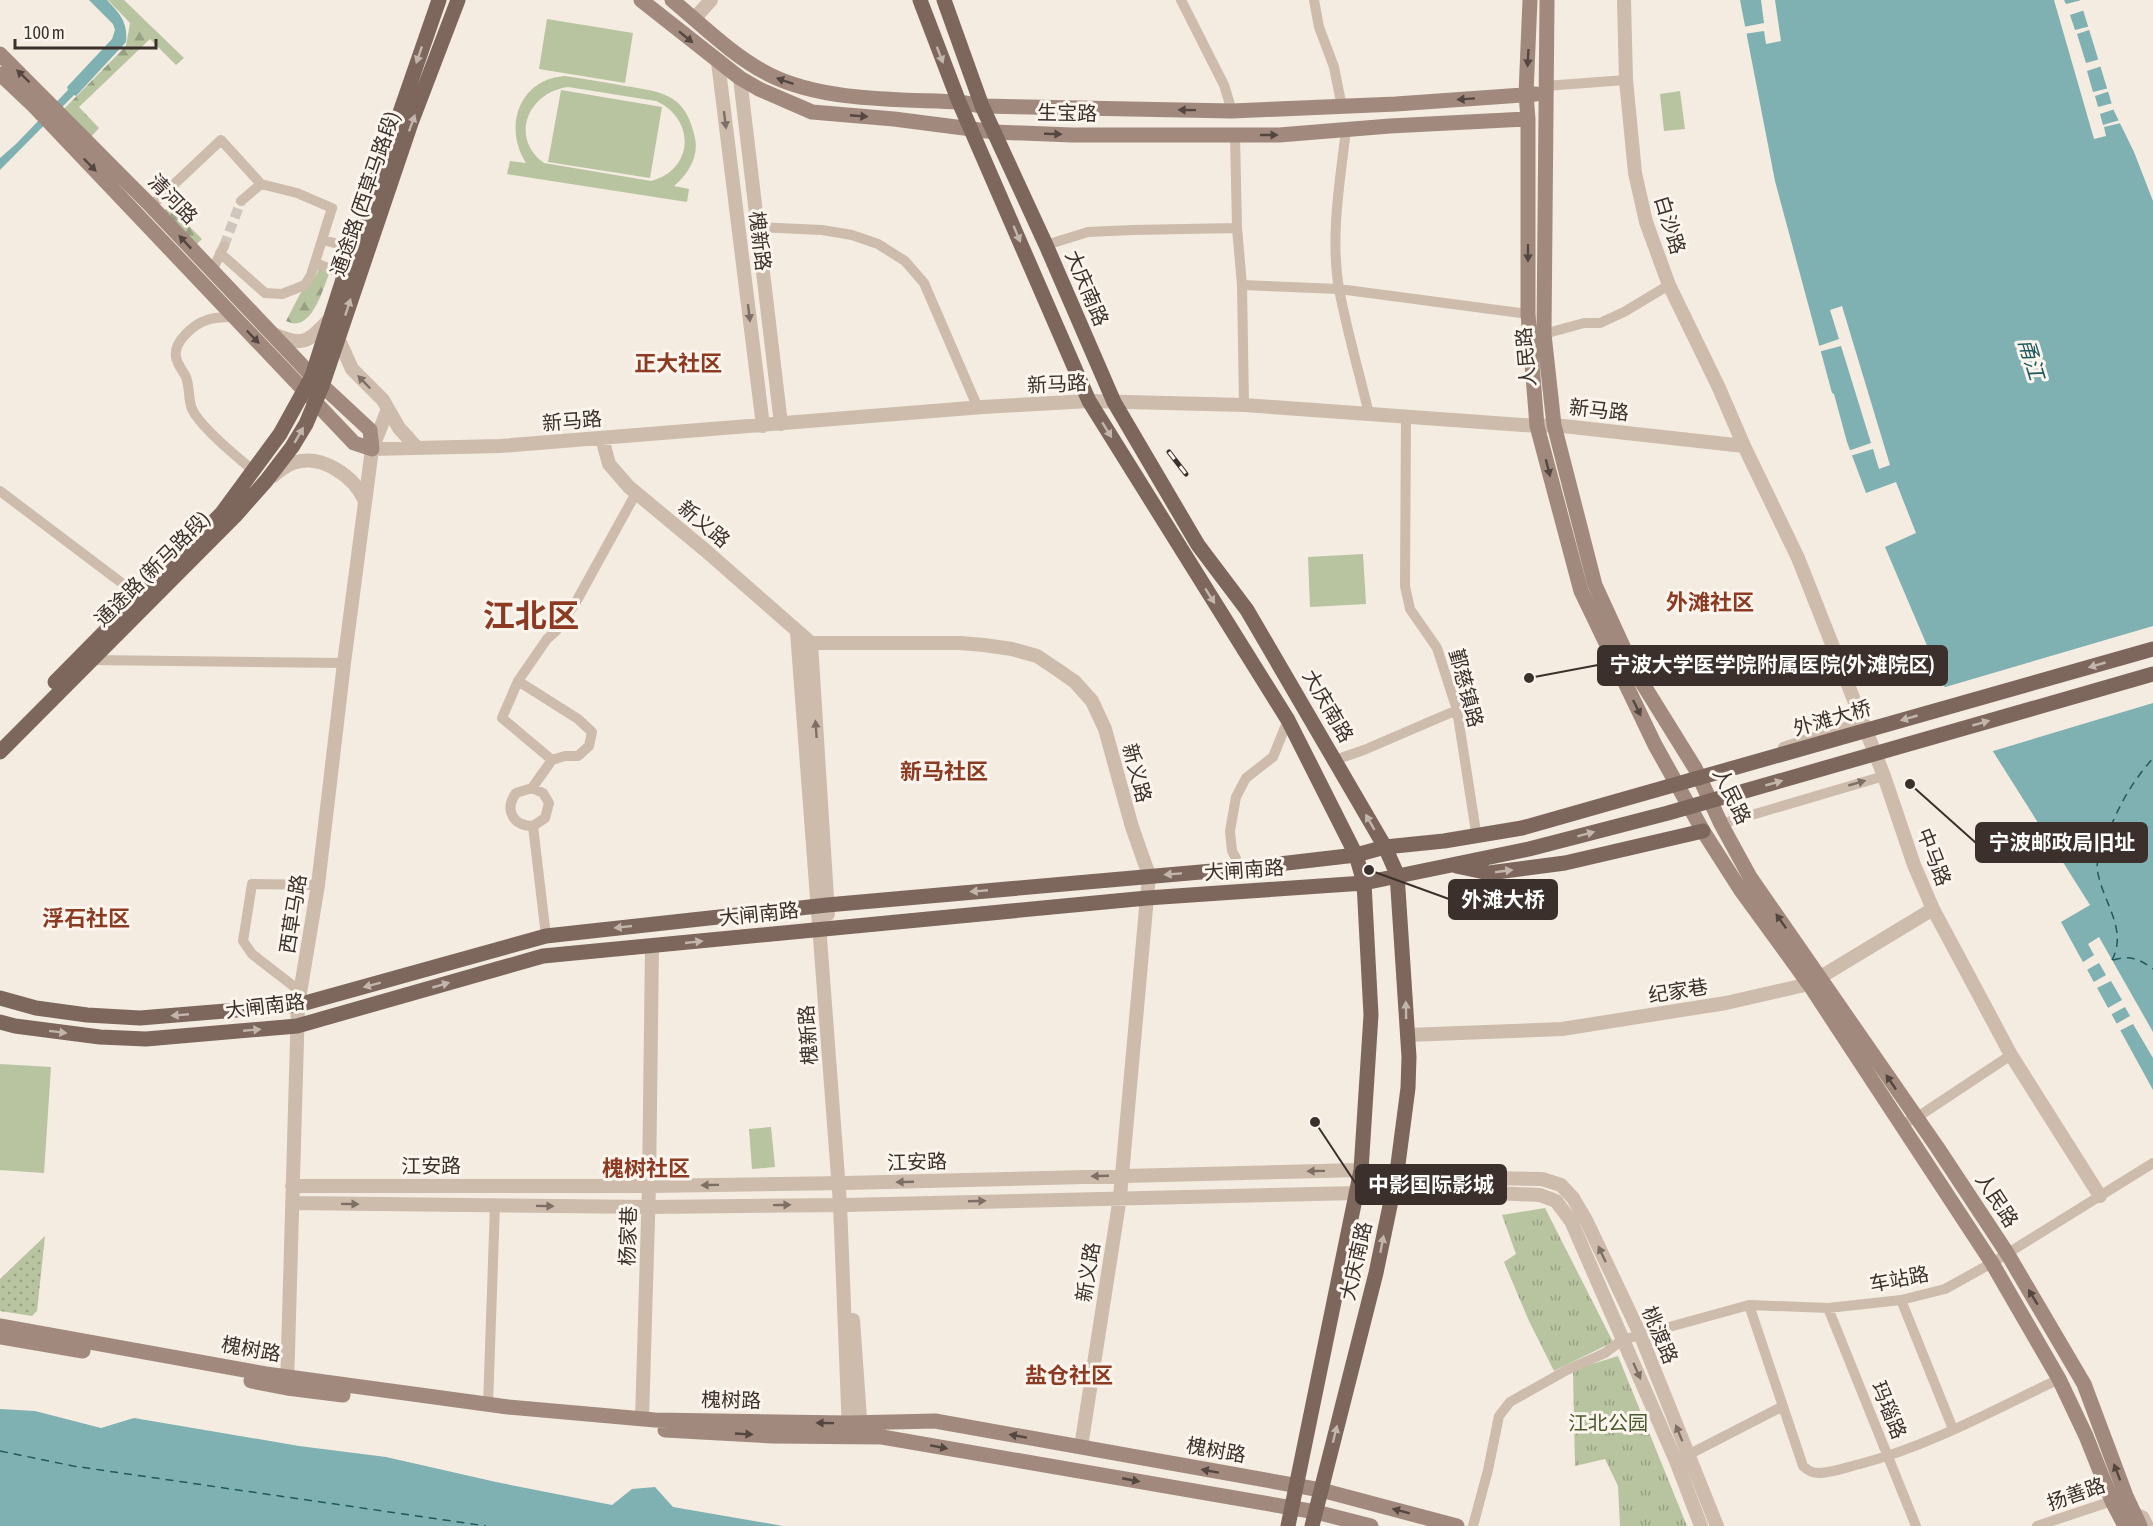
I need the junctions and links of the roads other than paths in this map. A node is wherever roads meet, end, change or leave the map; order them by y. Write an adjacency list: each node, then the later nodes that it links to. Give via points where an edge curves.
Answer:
1 (439, 0): 39 (main road, 通途路 (西草马路段), one-way to 39)
2 (458, 0): 51 (main road, 通途路 (西草马路段), one-way to 2, via 411,123)
3 (641, 0): 15 (main road, 生宝路, one-way to 15)
4 (672, 0): 13 (main road, 生宝路)
5 (711, 0): 13 (street)
6 (920, 0): 21 (main road, 大庆南路, one-way to 21)
7 (944, 0): 23 (main road, 大庆南路)
8 (1182, 0): 25 (street, via 1224,85)
9 (1314, 0): 24 (street)
10 (1530, 0): 20 (main road, 人民路, one-way to 20)
11 (1547, 0): 19 (main road, 人民路)
12 (1624, 0): 18 (street, 白沙路)
13 (694, 19): 21 (main road, 生宝路, one-way to 13, via 819,93 771,76)
14 (0, 54): 22 (main road, 清河路, one-way to 14)
15 (718, 62): 17 (main road, 生宝路); 64 (street, 槐新路, one-way to 64)
16 (0, 74): 22 (main road, 清河路)
17 (740, 78): 28 (main road, 生宝路, one-way to 28, via 812,112); 35 (street, 槐新路)
18 (1626, 80): 19 (street); 44 (street, 白沙路, via 1635,173 1646,222)
19 (1545, 89): 20 (main road, 生宝路); 50 (main road, 人民路)
20 (1526, 94): 24 (main road, 生宝路, one-way to 24); 27 (main road, 人民路)
21 (959, 102): 23 (main road, 生宝路); 28 (main road, 大庆南路)
22 (40, 103): 26 (main road, 清河路)
23 (982, 106): 25 (main road, 生宝路, one-way to 23); 30 (main road, 大庆南路)
24 (1342, 107): 25 (main road, 生宝路)
25 (1232, 111)
26 (55, 118): 34 (main road, 清河路); 47 (main road, 清河路, one-way to 47)
27 (1528, 118): 29 (main road, 生宝路); 46 (main road, 人民路, one-way to 46)
28 (973, 130): 30 (main road, 生宝路); 54 (main road, 大庆南路, one-way to 54)
29 (1346, 130): 31 (main road, 生宝路, one-way to 29); 45 (street, via 1336,250)
30 (995, 132): 31 (main road, 生宝路, one-way to 31); 38 (main road, 大庆南路)
31 (1236, 135): 36 (street)
32 (261, 184): 33 (street); 34 (street, via 221,140); 37 (street, via 297,193 332,208)
33 (241, 201)
34 (151, 206): 41 (main road, 清河路, one-way to 34)
35 (758, 227): 58 (street, via 852,235 878,244 905,261 924,283); 62 (street, 槐新路)
36 (1238, 228): 38 (street, via 1088,232); 43 (street)
37 (323, 240): 39 (street); 40 (street)
38 (1046, 245): 56 (main road, 大庆南路)
39 (353, 248): 42 (main road, 通途路 (西草马路段))
40 (315, 263): 41 (street, via 305,285 282,294 265,293 222,249); 42 (street)
41 (212, 271): 49 (main road, 清河路)
42 (345, 274): 48 (main road, 通途路 (西草马路段))
43 (1242, 285): 45 (street); 57 (street)
44 (1669, 285): 50 (street, via 1600,323 1584,323); 67 (street, 白沙路)
45 (1339, 289): 46 (street); 60 (street)
46 (1528, 314): 65 (main road, 人民路)
47 (234, 317): 53 (main road, 清河路, one-way to 53); 70 (street, via 196,325 177,346 176,357 196,415)
48 (332, 317): 49 (street, via 310,339 293,343); 52 (main road, 通途路 (西草马路段))
49 (270, 333): 52 (main road, 清河路)
50 (1544, 334): 63 (main road, 人民路)
51 (338, 338): 52 (main road, 通途路 (西草马路段)); 59 (street, one-way to 51, via 352,369)
52 (317, 381): 53 (main road, 通途路 (西草马路段)); 55 (main road, 通途路 (西草马路段)); 69 (main road, 清河路, via 370,430)
53 (304, 390): 55 (main road, 清河路); 70 (main road, 通途路 (新马路段))
54 (1089, 401): 56 (street, 新马路); 58 (street, 新马路); 83 (main road, 大庆南路, one-way to 83)
55 (314, 402): 69 (main road, 清河路, via 354,443); 70 (main road, 通途路 (新马路段), one-way to 55, via 292,447)
56 (1114, 402): 57 (street, 新马路); 88 (main road, 大庆南路, via 1198,545 1247,610)
57 (1244, 405): 60 (street, 新马路)
58 (978, 408): 62 (street, 新马路)
59 (388, 409): 68 (street); 69 (street, 西草马路)
60 (1369, 414): 61 (street, 新马路)
61 (1406, 417): 65 (street, 新马路); 82 (street, 鄞慈镇路, via 1405,586 1410,609 1437,648)
62 (781, 424): 64 (street, 新马路)
63 (1554, 425): 65 (street, 新马路); 67 (street, 新马路); 89 (main road, 人民路, via 1595,585 1634,668)
64 (763, 426): 66 (street, 新马路)
65 (1537, 426): 91 (main road, 人民路, one-way to 91, via 1581,591)
66 (602, 438): 68 (street, 新马路); 72 (street, 新义路, via 609,464)
67 (1744, 446): 84 (street, 中马路, via 1797,558)
68 (417, 448): 69 (street, 新马路)
69 (372, 449): 73 (street, 西草马路)
70 (260, 476): 73 (street, via 293,463 315,460 348,478); 74 (main road, 通途路 (新马路段)); 78 (main road, 通途路 (新马路段), via 235,516)
71 (0, 491): 74 (street)
72 (636, 492): 75 (street, 新义路); 81 (street, via 576,602)
73 (365, 501): 79 (street, 西草马路)
74 (139, 596): 85 (main road, 通途路 (新马路段))
75 (797, 632): 76 (street, 新义路); 108 (street, 槐新路)
76 (811, 644): 104 (street, 新义路, via 984,645 1037,656 1058,670 1092,701 1105,729); 108 (street, 槐新路, one-way to 76)
77 (2153, 649): 95 (main road, 外滩大桥, one-way to 95)
78 (91, 660): 79 (street); 86 (main road, 通途路 (新马路段))
79 (344, 663): 106 (street, 西草马路)
80 (2153, 674): 101 (main road, 大闸南路, one-way to 80, via 1529,849 1679,810)
81 (518, 681): 87 (street, via 502,718); 87 (street, via 592,732 589,746 578,756)
82 (1457, 711): 88 (street); 97 (street, 鄞慈镇路)
83 (1288, 720): 100 (main road, 大庆南路); 102 (street, via 1273,757 1246,778 1236,797 1230,831 1232,852)
84 (1863, 721): 89 (street); 90 (street, 中马路)
85 (0, 738)
86 (0, 752)
87 (552, 760): 92 (street)
88 (1335, 760): 99 (main road, 大庆南路, one-way to 88)
89 (1697, 774): 93 (main road, 人民路)
90 (1884, 776): 93 (street, one-way to 90); 109 (street, 中马路)
91 (1673, 777): 96 (main road, 人民路); 97 (main road)
92 (532, 788): 94 (street, via 543,793 549,803 545,818); 94 (street, via 516,793 510,809 518,823)
93 (1721, 824): 113 (main road, 人民路, one-way to 93)
94 (533, 826): 111 (street)
95 (1522, 828): 98 (main road, 大闸南路)
96 (1703, 831): 101 (main road, one-way to 96, via 1489,873 1565,863); 113 (main road, 人民路, via 1740,889)
97 (1476, 832): 98 (main road)
98 (1444, 841): 99 (main road, 大闸南路)
99 (1385, 847): 100 (main road, 大闸南路); 103 (main road, 大庆南路)
100 (1356, 855): 102 (main road, 大闸南路); 105 (main road, 大庆南路)
101 (1447, 864): 103 (main road, 大闸南路)
102 (1241, 868): 104 (main road, 大闸南路, one-way to 104)
103 (1397, 874): 105 (main road, 大闸南路); 118 (main road, 大庆南路, one-way to 103)
104 (1149, 875): 107 (street, 新义路); 108 (main road, 大闸南路, one-way to 108)
105 (1364, 883): 107 (main road, 大闸南路); 123 (main road, 大庆南路, via 1371,1016)
106 (318, 885): 114 (street, 西草马路); 114 (street, via 252,884 243,941)
107 (1147, 898): 110 (main road, 大闸南路); 125 (street, 新义路)
108 (823, 905): 110 (street, 槐新路); 111 (main road, 大闸南路, one-way to 111)
109 (1933, 909): 113 (street, 纪家巷); 119 (street, 中马路)
110 (824, 929): 112 (main road, 大闸南路, one-way to 110); 127 (street, 槐新路)
111 (546, 936): 114 (main road, 大闸南路, one-way to 114)
112 (652, 946): 117 (main road, 大闸南路, one-way to 112, via 543,956); 129 (street, 杨家巷)
113 (1815, 982): 118 (street, 纪家巷, via 1726,1003 1562,1029); 120 (main road, 人民路, one-way to 113); 121 (main road, 人民路)
114 (299, 998): 115 (main road, 大闸南路, one-way to 115, via 140,1018 87,1015); 117 (street, 西草马路)
115 (0, 999)
116 (0, 1022): 117 (main road, 大闸南路, one-way to 117, via 100,1037 146,1039)
117 (297, 1026): 128 (street, 西草马路)
118 (1407, 1035): 124 (main road, 大庆南路, via 1408,1088)
119 (2011, 1055): 120 (street); 133 (street, 中马路)
120 (1916, 1118): 121 (street); 139 (main road, 人民路)
121 (1901, 1124): 140 (main road, 人民路)
122 (2153, 1163): 133 (street, 车站路)
123 (1361, 1170): 124 (street, 江安路); 125 (street, 江安路, one-way to 125); 130 (main road, 大庆南路)
124 (1397, 1172): 126 (street, 江安路, via 1434,1177); 131 (main road, 大庆南路)
125 (1122, 1176): 127 (street, 江安路, one-way to 127); 134 (street, 新义路)
126 (1542, 1179): 145 (street, 桃渡路, one-way to 126, via 1573,1198 1561,1185)
127 (842, 1183): 129 (street, 江安路, one-way to 129); 136 (street, 槐新路)
128 (292, 1186): 129 (street, 江安路); 135 (street, 西草马路)
129 (649, 1186): 138 (street, 杨家巷)
130 (1357, 1193): 131 (street, 江安路); 134 (street, 江安路); 158 (main road, 大庆南路)
131 (1392, 1194): 132 (street, 江安路); 159 (main road, 大庆南路, one-way to 131)
132 (1540, 1195): 147 (street, 桃渡路, via 1556,1201 1571,1221)
133 (2100, 1196): 139 (street, 车站路)
134 (1120, 1197): 136 (street, 江安路, one-way to 134); 155 (street, 新义路)
135 (292, 1203): 137 (street, 江安路, one-way to 137); 149 (street, 西草马路)
136 (843, 1204): 138 (street, 江安路, one-way to 136); 154 (street, 槐新路)
137 (495, 1205): 138 (street, 江安路, one-way to 138); 150 (street)
138 (649, 1207): 152 (street, 杨家巷)
139 (2007, 1253): 140 (street, 车站路); 160 (main road, 人民路, one-way to 139, via 2084,1384)
140 (1992, 1263): 141 (street, 车站路, via 1944,1289); 148 (main road, 人民路)
141 (1901, 1300): 143 (street, 车站路); 153 (street)
142 (1749, 1305): 143 (street, 车站路); 145 (street, 车站路); 151 (street)
143 (1828, 1308): 156 (street, 玛瑙路)
144 (0, 1326): 149 (main road, 槐树路)
145 (1640, 1334): 147 (street, 车站路); 157 (street, 桃渡路, one-way to 145)
146 (0, 1337): 149 (main road, 槐树路)
147 (1622, 1340): 157 (street, 桃渡路, one-way to 157); 167 (street, 车站路, via 1605,1353 1510,1402 1499,1416)
148 (2059, 1379): 153 (street); 160 (main road, 人民路)
149 (287, 1383): 150 (main road, 槐树路); 154 (main road, 槐树路, one-way to 154, via 642,1429 772,1436)
150 (488, 1405): 152 (main road, 槐树路)
151 (1783, 1406): 156 (street, via 1803,1466 1811,1472 1834,1471); 157 (street)
152 (642, 1419): 154 (main road, 槐树路, one-way to 152)
153 (1953, 1429): 156 (street)
154 (855, 1430): 155 (main road, 槐树路, one-way to 154, via 935,1421); 161 (main road, 槐树路, one-way to 161)
155 (1081, 1447): 158 (main road, 槐树路, one-way to 155)
156 (1888, 1456): 170 (street, 玛瑙路)
157 (1682, 1458): 168 (street, 桃渡路); 169 (street, 桃渡路)
158 (1298, 1486): 159 (main road, 槐树路); 161 (main road, 大庆南路)
159 (1321, 1490): 162 (main road, 大庆南路); 166 (main road, 槐树路, one-way to 159)
160 (2119, 1498): 163 (main road, 人民路); 171 (street, 扬善路)
161 (1292, 1509): 162 (main road, 槐树路); 164 (main road, 大庆南路)
162 (1314, 1519): 165 (main road, 槐树路)
163 (2124, 1520): 172 (main road, 人民路); 173 (street, via 2144,1516)
164 (1288, 1526)
165 (1371, 1526)
166 (1457, 1526)
167 (1473, 1526)
168 (1701, 1526)
169 (1717, 1526)
170 (1916, 1526)
171 (2037, 1526)
172 (2140, 1526)
173 (2149, 1526)

